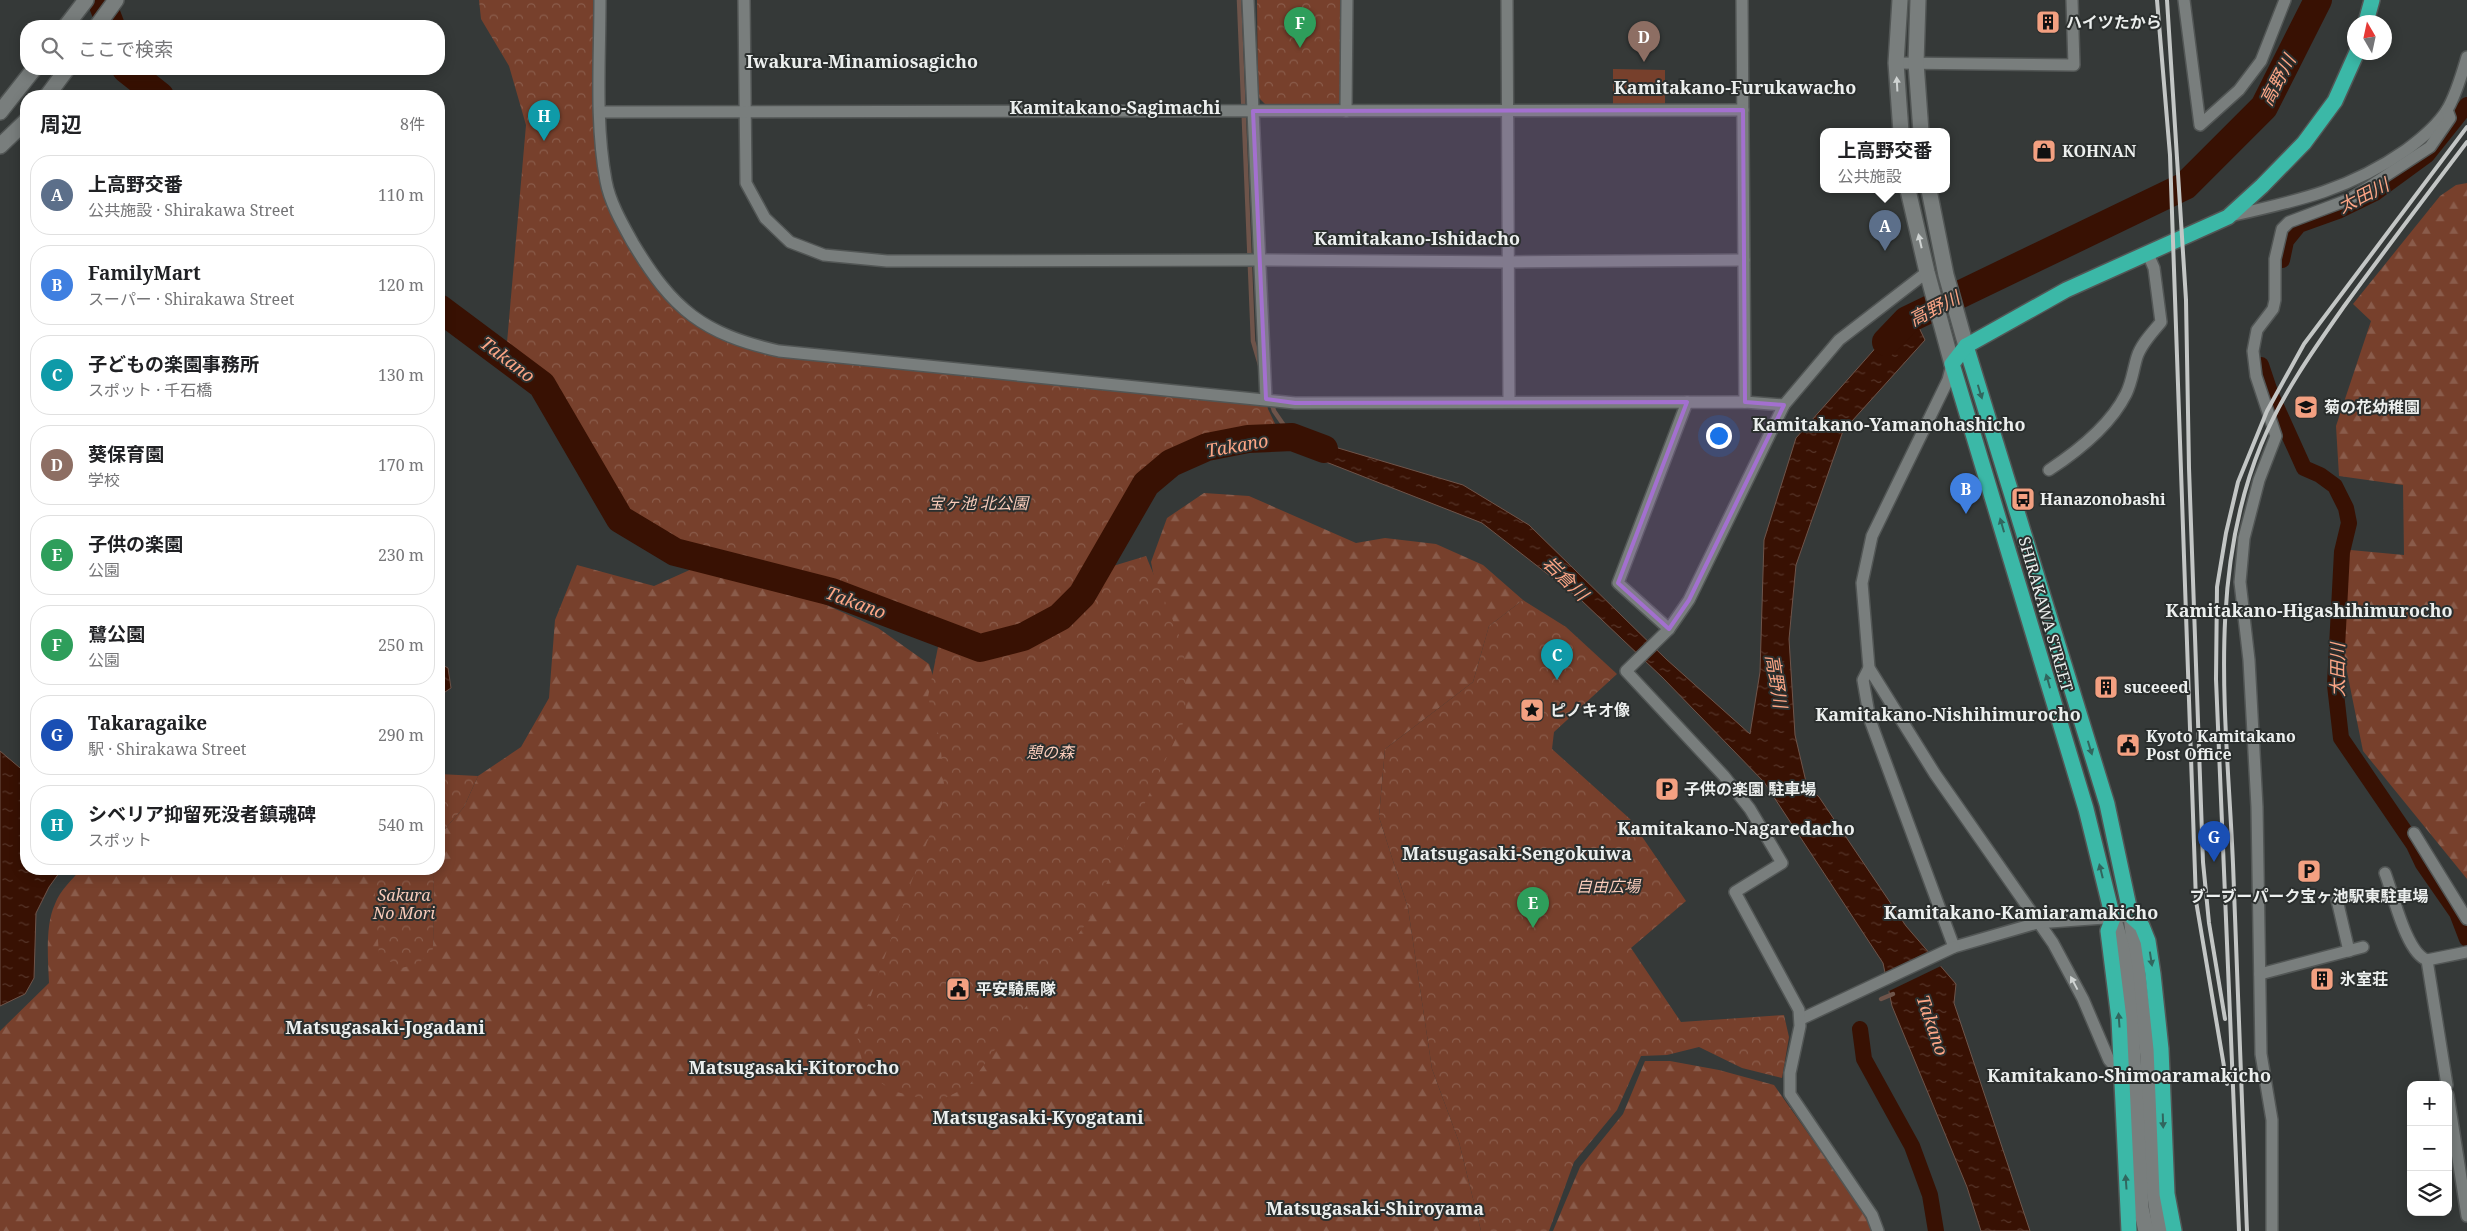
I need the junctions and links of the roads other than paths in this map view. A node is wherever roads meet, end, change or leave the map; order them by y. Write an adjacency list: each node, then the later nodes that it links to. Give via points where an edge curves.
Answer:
1 (86, 0): 16 (street)
2 (116, 0): 17 (street)
3 (600, 0): 31 (street)
4 (744, 0): 32 (street)
5 (1248, 0): 27 (street)
6 (1347, 0): 28 (street)
7 (1506, 0): 29 (street)
8 (1742, 0): 25 (street)
9 (1900, 0): 20 (street)
10 (1918, 0): 21 (street)
11 (2072, 0): 21 (street, via 2074,65)
12 (2184, 0): 13 (street, via 2200,125 2239,90 2261,61)
13 (2285, 0)
14 (2372, 0): 15 (highway)
15 (2368, 15)
16 (71, 20)
17 (101, 20)
18 (2467, 57): 26 (street)
19 (2353, 60): 39 (highway, via 2335,100 2304,143)
20 (1896, 63): 21 (street); 34 (street, one-way to 20)
21 (1916, 63): 35 (street)
22 (29, 75): 30 (street)
23 (63, 75): 24 (street)
24 (51, 90)
25 (1743, 110): 29 (street); 42 (street)
26 (2447, 110): 39 (street, via 2423,138 2350,183); 67 (street, via 2450,118 2430,147 2350,199 2289,222 2282,229 2275,259 2273,309 2257,330 2253,351 2256,376 2276,436 2259,480 2244,538 2240,582 2249,660 2257,807)
27 (1253, 111): 28 (street); 32 (street); 41 (street)
28 (1346, 111): 29 (street)
29 (1507, 111): 43 (street)
30 (0, 112)
31 (600, 112): 32 (street); 47 (street, via 606,183 623,226 652,276 671,298 694,318 718,332 779,351)
32 (745, 112): 41 (street, via 746,182 765,218 790,242 824,255 887,261)
33 (20, 127): 36 (street)
34 (1901, 128)
35 (1921, 128)
36 (0, 146)
37 (1909, 193): 44 (street, SHIRAKAWA STREET, one-way to 37)
38 (1930, 193): 45 (street, SHIRAKAWA STREET, via 1946,275)
39 (2228, 216): 40 (highway)
40 (2148, 254): 45 (highway, via 2066,290); 52 (street, via 2154,268 2161,322 2138,356 2126,396 2104,424 2072,455)
41 (1260, 260): 43 (street); 47 (street)
42 (1744, 260): 43 (street); 50 (street)
43 (1508, 262): 48 (street)
44 (1926, 272): 46 (street, SHIRAKAWA STREET); 51 (street, via 1839,340)
45 (1965, 341): 46 (highway); 58 (highway, SHIRAKAWA STREET, one-way to 58, via 2107,804)
46 (1952, 364): 54 (street, via 1948,380 1872,536 1862,583); 59 (highway, SHIRAKAWA STREET, one-way to 46, via 2086,808)
47 (1266, 399): 48 (street, via 1295,403)
48 (1509, 402): 49 (street)
49 (1687, 402): 50 (street); 53 (street, via 1618,583)
50 (1744, 402): 51 (street)
51 (1784, 405): 53 (street, via 1689,600)
52 (2049, 470)
53 (1669, 629): 68 (street, via 1626,671 1724,776 1750,809 1782,863 1734,892)
54 (1869, 668): 61 (street, via 1935,774); 63 (street, via 1864,680 1870,720)
55 (2414, 833): 60 (street)
56 (2385, 872): 66 (street, via 2411,945)
57 (2337, 900): 64 (street)
58 (2132, 916): 59 (street); 72 (street, SHIRAKAWA STREET, via 2148,1056); 78 (highway, one-way to 78, via 2142,926 2148,941 2153,974 2161,1049 2167,1194)
59 (2113, 918): 61 (street); 69 (highway, one-way to 59, via 2119,1019 2108,931); 72 (street, SHIRAKAWA STREET, via 2129,999)
60 (2467, 919)
61 (2037, 923): 63 (street); 69 (street, one-way to 61, via 2109,1060 2083,999 2053,943)
62 (2364, 947): 64 (street)
63 (1951, 949): 68 (street)
64 (2349, 951): 67 (street)
65 (2467, 952): 66 (street)
66 (2427, 960): 70 (street)
67 (2260, 974): 79 (street, via 2261,1054 2272,1120)
68 (1801, 1019): 74 (street, via 1790,1073 1790,1094 1872,1215)
69 (2120, 1072): 75 (highway, one-way to 69)
70 (2446, 1081)
71 (2452, 1120): 73 (street)
72 (2148, 1206): 76 (street, SHIRAKAWA STREET); 77 (street, SHIRAKAWA STREET)
73 (2467, 1216)
74 (1878, 1231)
75 (2129, 1231)
76 (2146, 1231)
77 (2160, 1231)
78 (2174, 1231)
79 (2272, 1231)

